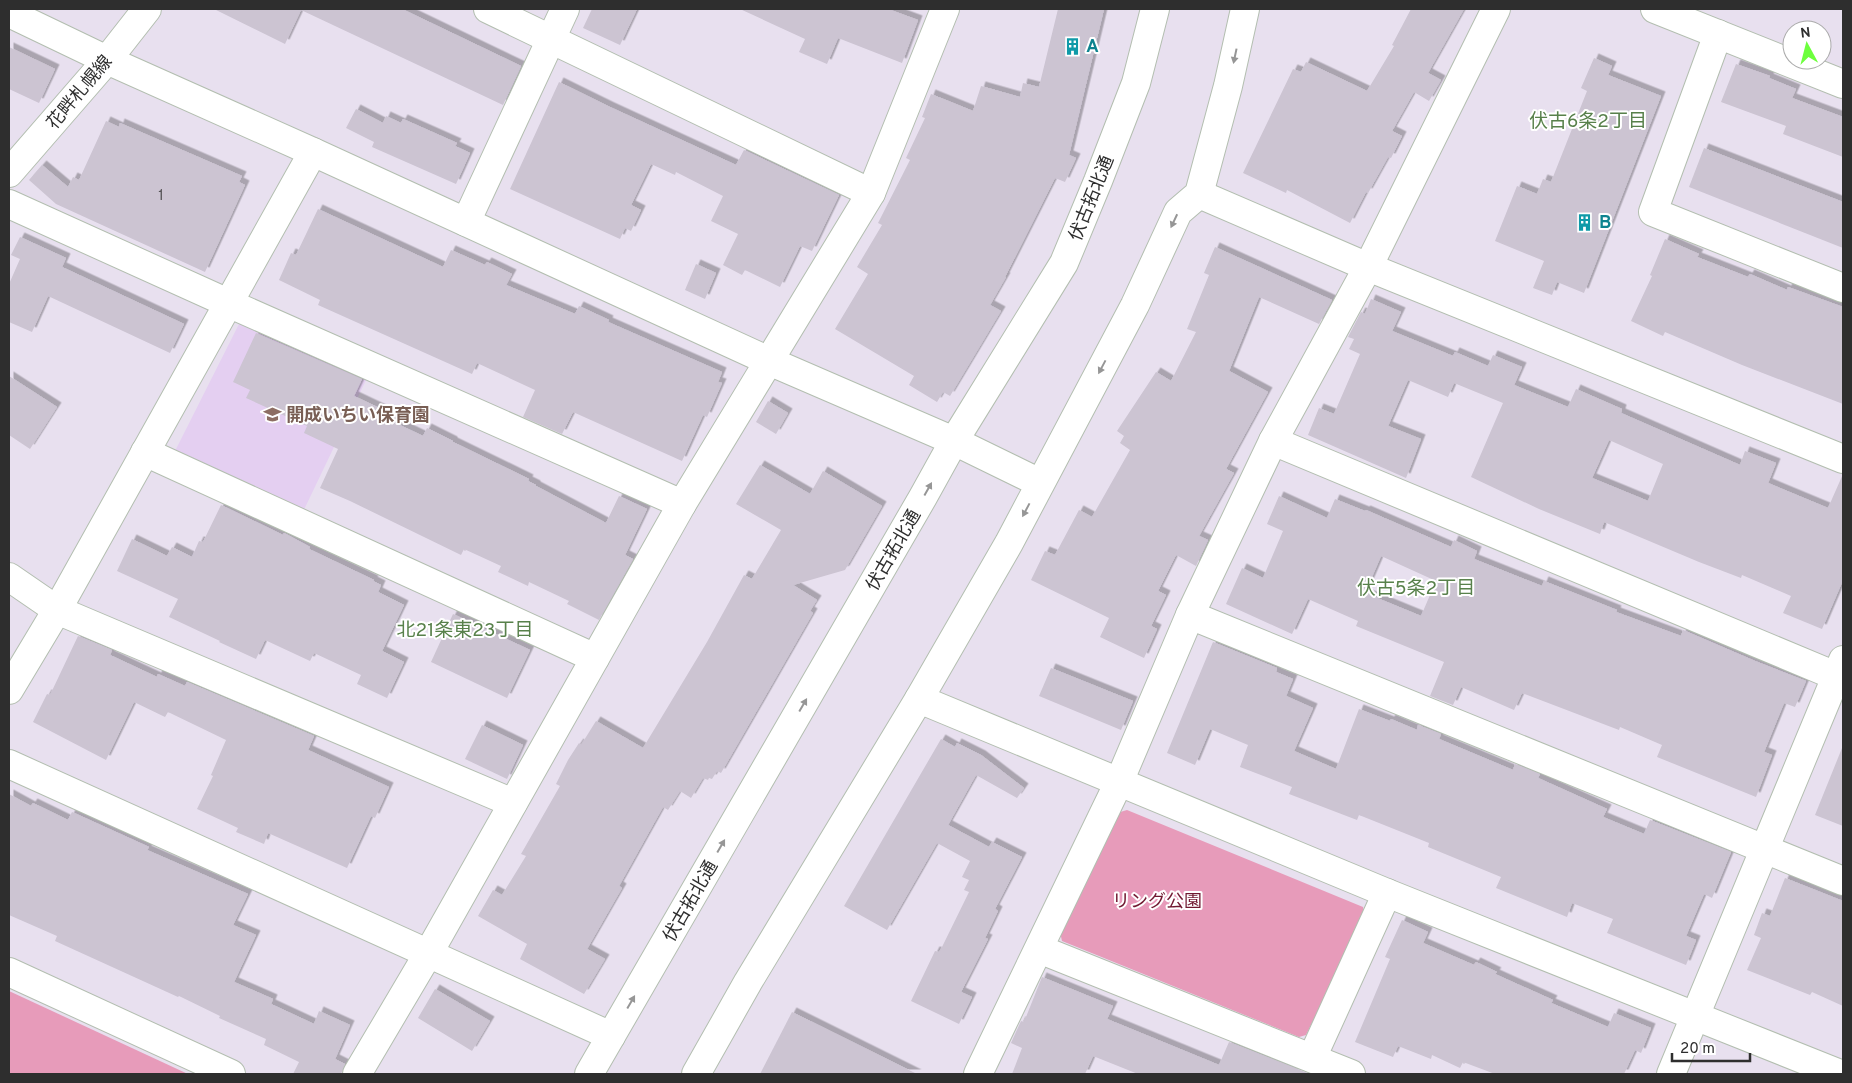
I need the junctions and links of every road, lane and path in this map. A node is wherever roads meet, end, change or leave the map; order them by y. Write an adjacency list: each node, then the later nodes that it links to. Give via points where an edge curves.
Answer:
1 (147, 9): 12 (street, 花畔札幌線)
2 (488, 9): 11 (street)
3 (565, 9): 11 (street)
4 (944, 9): 16 (street)
5 (1155, 9): 24 (street, 伏古拓北通, via 1136,83 1064,263)
6 (1245, 9): 17 (street, one-way to 17)
7 (1496, 9): 20 (street)
8 (1655, 9): 10 (street)
9 (9, 13): 12 (street)
10 (1718, 34): 13 (street); 21 (street, via 1653,212)
11 (551, 39): 16 (street); 19 (street)
12 (106, 60): 14 (street); 15 (street, 花畔札幌線)
13 (1843, 84)
14 (313, 152): 19 (street); 22 (street)
15 (9, 173)
16 (871, 193): 23 (street)
17 (1200, 194): 20 (street); 28 (street, one-way to 28, via 1178,212 1135,305)
18 (9, 204): 22 (street)
19 (466, 222): 23 (street)
20 (1368, 267): 25 (street); 27 (street)
21 (1843, 288)
22 (228, 303): 26 (street); 29 (street)
23 (769, 361): 24 (street); 29 (street)
24 (954, 441): 28 (street); 47 (street, 伏古拓北通, one-way to 24)
25 (1273, 442): 32 (street); 34 (street)
26 (145, 452): 31 (street); 33 (street)
27 (1843, 458)
28 (1040, 483): 36 (street, one-way to 36)
29 (682, 504): 33 (street)
30 (9, 577): 31 (street)
31 (57, 610): 35 (street); 39 (street)
32 (1190, 616): 38 (street); 40 (street)
33 (595, 658): 39 (street)
34 (1841, 671): 40 (street)
35 (9, 690)
36 (919, 699): 38 (street); 52 (street)
37 (9, 764): 44 (street)
38 (1119, 782): 42 (street); 43 (street)
39 (514, 803): 44 (street)
40 (1765, 850): 41 (street); 46 (street)
41 (1843, 881)
42 (1386, 892): 46 (street); 48 (street)
43 (1039, 949): 48 (street); 53 (street)
44 (428, 954): 47 (street); 50 (street)
45 (9, 972): 49 (street)
46 (1695, 1015): 55 (street); 56 (street)
47 (612, 1036): 51 (street, 伏古拓北通)
48 (1312, 1058): 54 (street)
49 (231, 1074)
50 (357, 1074)
51 (589, 1074)
52 (696, 1074)
53 (978, 1074)
54 (1352, 1074)
55 (1671, 1074)
56 (1840, 1074)

